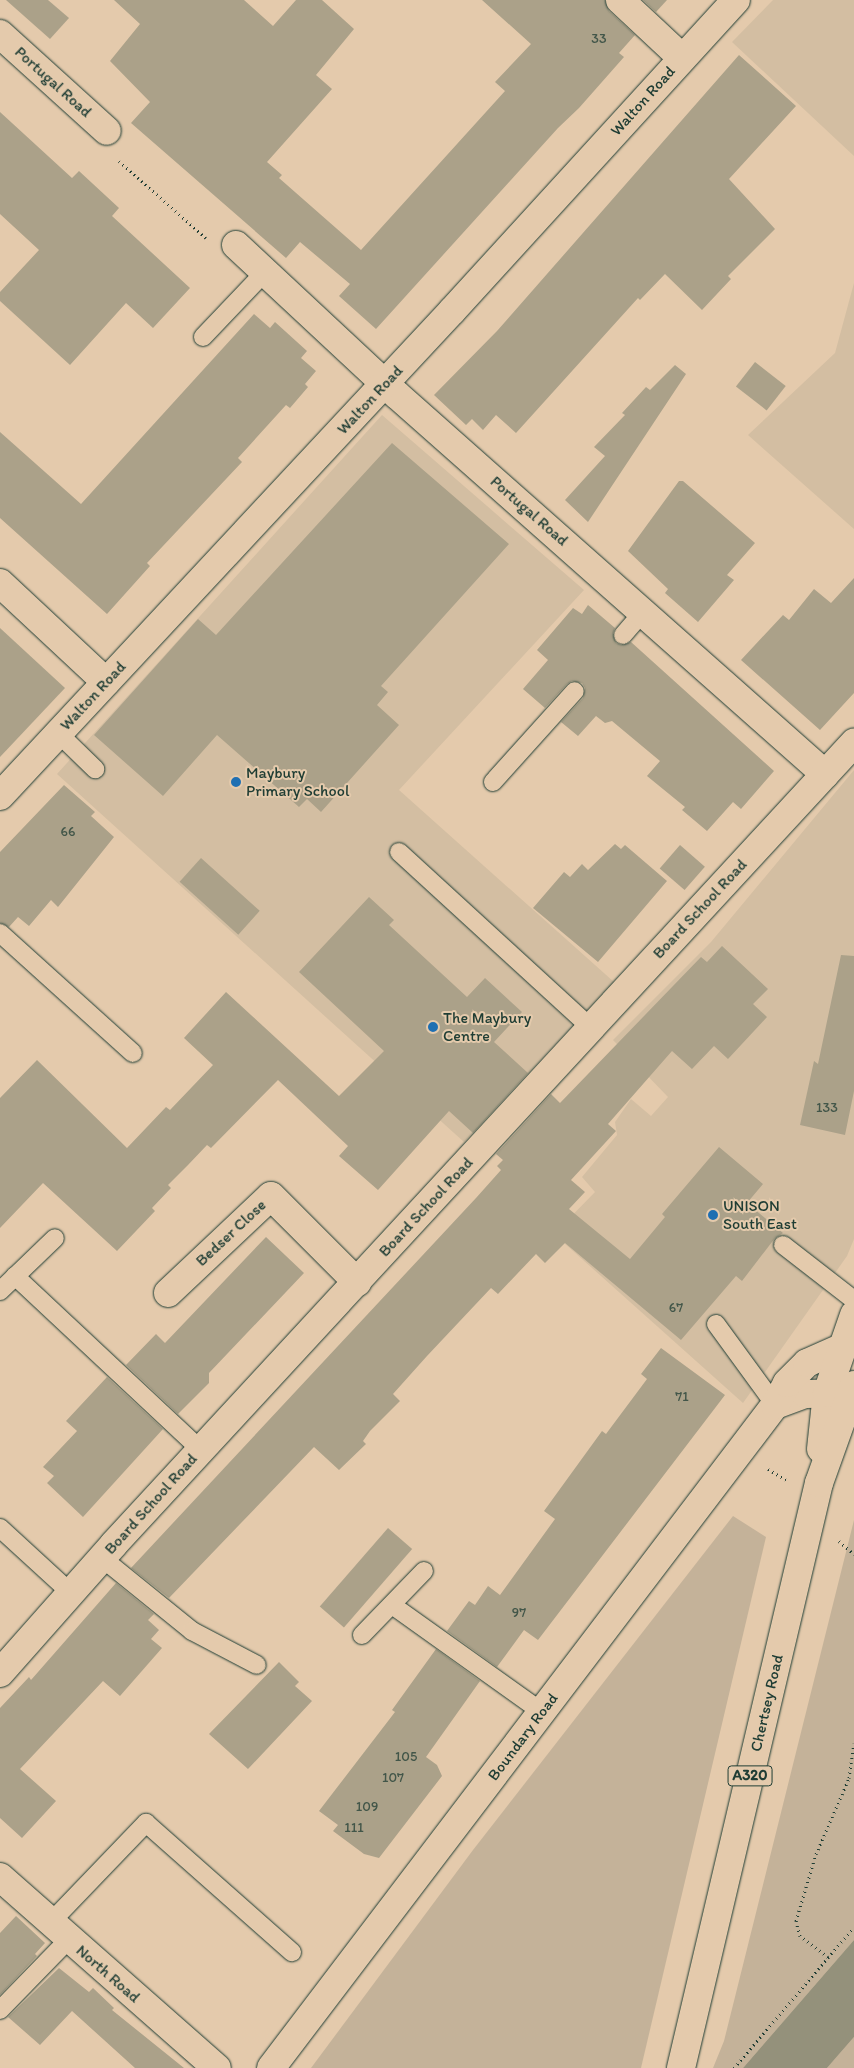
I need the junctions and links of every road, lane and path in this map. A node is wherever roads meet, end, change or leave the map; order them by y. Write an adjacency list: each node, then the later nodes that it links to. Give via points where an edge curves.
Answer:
1 (620, 0): 4 (street)
2 (736, 0): 4 (street, Walton Road)
3 (0, 34): 5 (street, Portugal Road)
4 (682, 58): 9 (street, Walton Road)
5 (110, 144): 6 (path)
6 (224, 244): 7 (street, Portugal Road)
7 (265, 272): 8 (lane); 9 (street, Portugal Road)
8 (203, 337)
9 (385, 384): 11 (street, Portugal Road); 13 (street, Walton Road)
10 (0, 582): 13 (street)
11 (644, 611): 12 (lane); 18 (street, Portugal Road)
12 (623, 635)
13 (106, 682): 15 (street, Walton Road)
14 (575, 691): 19 (lane)
15 (58, 733): 17 (lane); 20 (street, Walton Road)
16 (854, 743): 18 (street, Board School Road)
17 (95, 769)
18 (825, 774): 23 (street, Board School Road)
19 (492, 782)
20 (0, 796)
21 (399, 852): 23 (lane)
22 (0, 934): 24 (lane)
23 (591, 1028): 28 (street, Board School Road)
24 (133, 1053)
25 (55, 1238): 27 (lane)
26 (783, 1245): 31 (lane)
27 (15, 1276): 29 (lane); 37 (lane)
28 (357, 1282): 30 (street, Bedser Close, via 271,1196); 37 (street, Board School Road)
29 (0, 1291)
30 (168, 1293)
31 (854, 1300)
32 (854, 1315): 34 (street, Chertsey Road / A320)
33 (716, 1324): 36 (lane)
34 (841, 1348): 35 (street, Chertsey Road / A320); 36 (street, Boundary Road, via 807,1363 787,1383)
35 (844, 1390): 36 (street, via 806,1394); 39 (street, Chertsey Road / A320)
36 (775, 1405): 50 (street, Boundary Road)
37 (201, 1450): 43 (street, Board School Road)
38 (766, 1467): 39 (path)
39 (807, 1484): 60 (street, Chertsey Road / A320)
40 (0, 1528): 45 (lane)
41 (834, 1540): 42 (path)
42 (854, 1554)
43 (102, 1558): 45 (street, Board School Road); 48 (lane, via 192,1631)
44 (424, 1571): 46 (lane)
45 (71, 1593): 49 (street, Board School Road)
46 (392, 1605): 47 (lane); 50 (lane)
47 (362, 1635)
48 (257, 1665)
49 (0, 1671)
50 (542, 1712): 59 (street, Boundary Road)
51 (854, 1743): 56 (path, via 849,1778 816,1854 796,1921 800,1936)
52 (0, 1877): 54 (street, North Road)
53 (854, 1927): 56 (path)
54 (59, 1931): 55 (lane, via 146,1823); 57 (lane); 58 (street, North Road)
55 (292, 1952)
56 (828, 1957): 61 (path)
57 (0, 2010)
58 (217, 2068)
59 (271, 2068)
60 (681, 2068)
61 (734, 2068)

